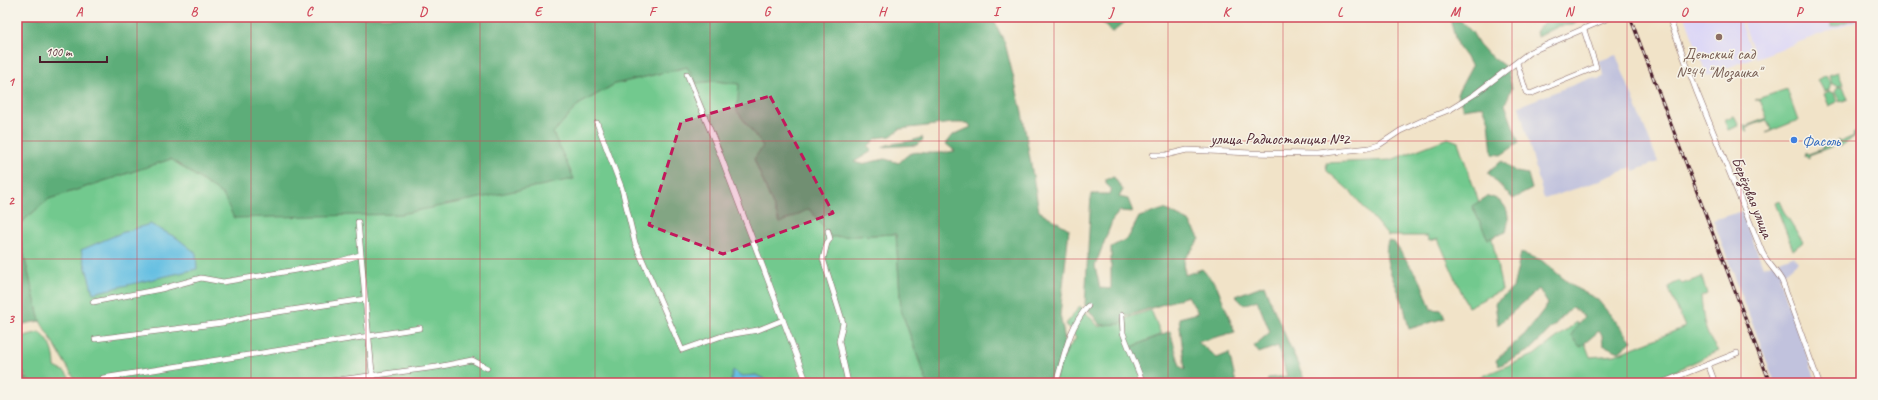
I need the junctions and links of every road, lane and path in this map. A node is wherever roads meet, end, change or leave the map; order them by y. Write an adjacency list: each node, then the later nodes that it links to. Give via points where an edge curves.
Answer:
1 (1611, 17): 3 (street, улица Радиостанция №2)
2 (1669, 17): 32 (street, Берёзовая улица, via 1766,262 1775,269 1782,281)
3 (1584, 30): 4 (street, улица Радиостанция №2, via 1530,52); 4 (street, via 1596,67 1530,94 1526,92)
4 (1517, 63): 7 (street, улица Радиостанция №2, via 1451,109 1426,118 1379,145 1369,148 1317,154 1187,150)
5 (687, 74): 15 (street)
6 (597, 124): 15 (street, via 622,189 635,243 682,350 722,336 758,330)
7 (1153, 155)
8 (358, 222): 10 (street)
9 (828, 231): 27 (street, via 830,239 823,259 843,323 839,341)
10 (360, 255): 11 (street); 12 (street, via 327,265 223,282 201,278 161,289)
11 (365, 299): 17 (street); 18 (street, via 250,316 222,323)
12 (93, 302)
13 (1088, 306): 28 (street, via 1077,319 1070,335)
14 (1122, 315): 29 (street, via 1123,333)
15 (783, 320): 26 (street)
16 (420, 328): 17 (street)
17 (368, 336): 22 (street); 23 (street)
18 (95, 339)
19 (1738, 353): 20 (street)
20 (1708, 364): 30 (street); 31 (street)
21 (487, 368): 22 (street, via 472,360 437,367)
22 (372, 374): 24 (street); 25 (street)
23 (103, 378)
24 (316, 383)
25 (373, 383)
26 (807, 383)
27 (848, 383)
28 (1056, 383)
29 (1143, 383)
30 (1661, 383)
31 (1715, 383)
32 (1819, 383)

